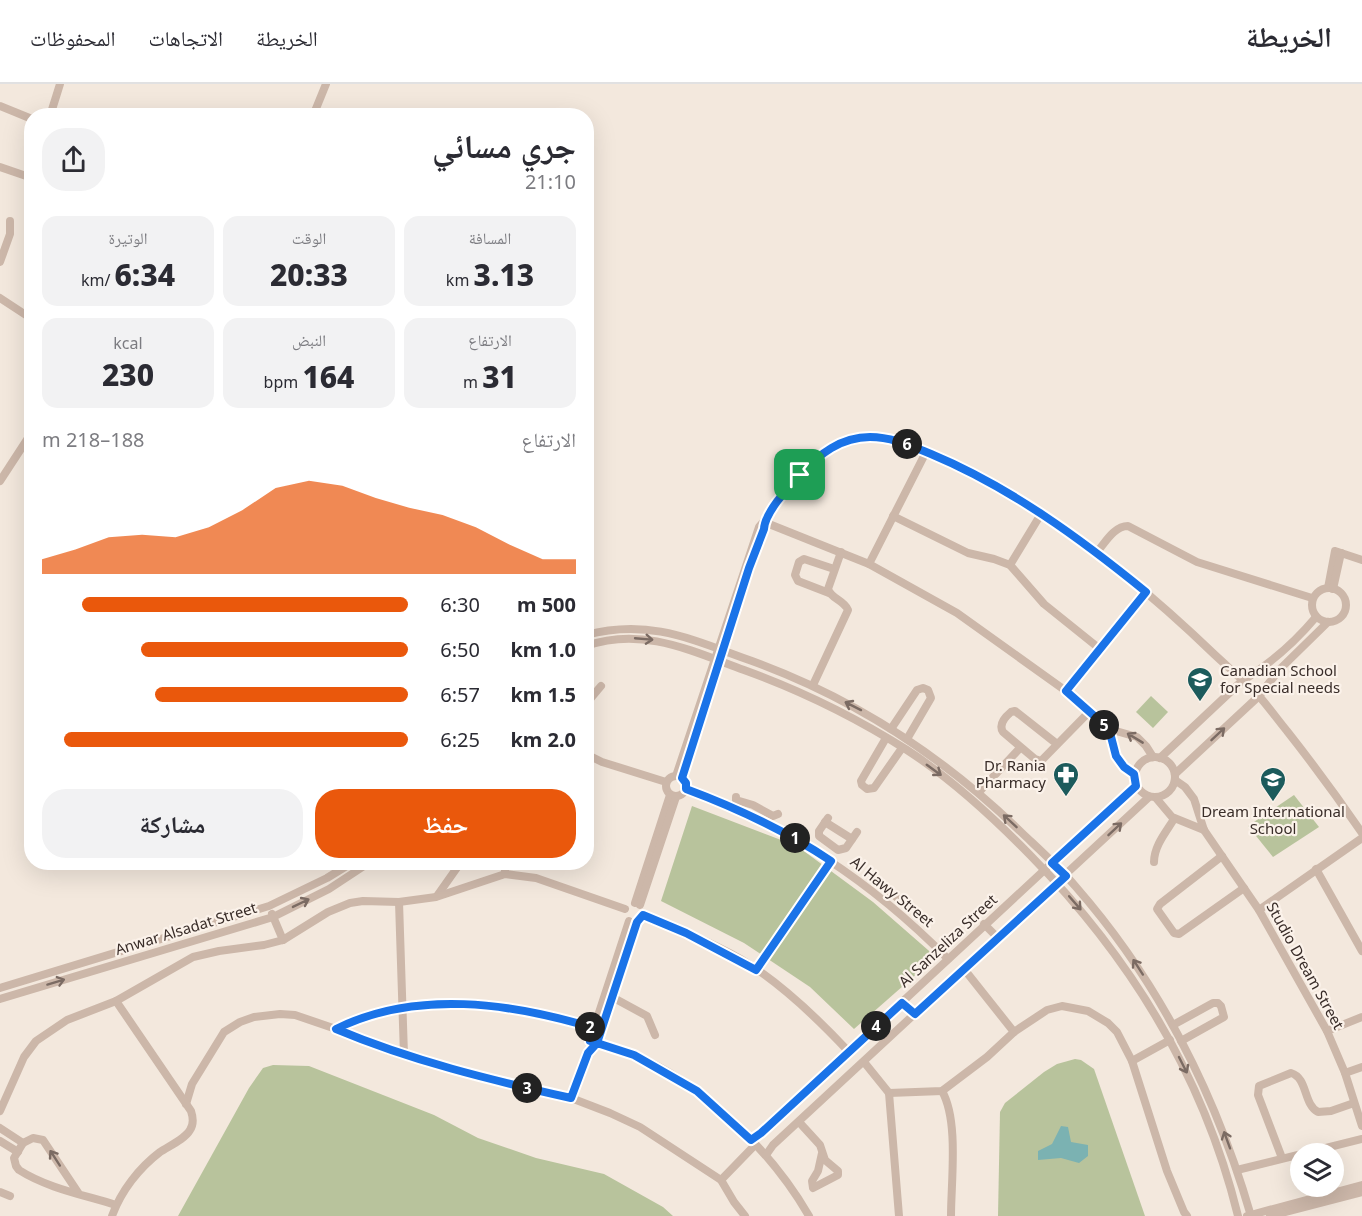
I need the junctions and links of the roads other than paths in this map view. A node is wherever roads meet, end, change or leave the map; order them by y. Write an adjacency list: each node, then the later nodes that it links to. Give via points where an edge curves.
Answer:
1 (60, 84): 4 (street)
2 (326, 84): 5 (street)
3 (0, 106): 6 (street)
4 (52, 108)
5 (316, 108)
6 (24, 116)
7 (0, 167): 8 (street)
8 (24, 175)
9 (10, 221): 10 (street, via 10,234)
10 (0, 262)
11 (0, 298): 12 (street)
12 (24, 314)
13 (24, 444): 15 (street)
14 (926, 452): 16 (street, via 976,475); 17 (street); 18 (street, via 890,439 871,437 838,444 812,462)
15 (0, 481)
16 (1041, 514): 20 (street); 23 (street)
17 (893, 516): 22 (street); 23 (street, via 968,553)
18 (764, 522): 19 (street); 34 (street)
19 (840, 552): 22 (street); 24 (street)
20 (1097, 552): 26 (street); 28 (street, via 1116,530 1128,526 1197,562)
21 (1362, 560): 25 (street, via 1338,552)
22 (869, 564): 39 (street, via 973,623)
23 (1010, 565): 33 (street, via 1044,604)
24 (834, 569): 27 (street); 27 (street, via 804,559 795,574 798,581)
25 (1331, 588): 28 (street); 30 (street, via 1342,595 1345,610 1338,619)
26 (1146, 592): 33 (street); 36 (street)
27 (829, 593): 38 (street, via 848,610)
28 (1312, 598): 29 (street, via 1311,608)
29 (1316, 617): 30 (street); 36 (street, via 1276,657)
30 (1328, 622): 41 (street, via 1279,670)
31 (594, 633): 34 (street, via 621,628 664,631)
32 (594, 643): 35 (street, one-way to 35, via 623,638 651,639)
33 (1100, 649): 39 (street)
34 (721, 650): 35 (street); 38 (street)
35 (718, 660): 45 (street, via 798,690); 53 (street)
36 (1242, 681): 41 (street); 50 (street)
37 (601, 686): 40 (street)
38 (813, 686): 43 (street, one-way to 38)
39 (1066, 691): 42 (street)
40 (594, 694)
41 (1259, 696): 54 (street, one-way to 41); 67 (street, via 1318,769)
42 (1089, 712): 44 (street); 47 (street)
43 (891, 729): 46 (street); 46 (street, via 917,690 928,690 931,698)
44 (1109, 729): 50 (street, one-way to 44, via 1137,737); 52 (street, via 1116,756)
45 (886, 738): 48 (street); 48 (street, via 861,781 867,789 874,788)
46 (907, 739): 58 (street)
47 (1057, 744): 49 (street, via 1041,761); 49 (street, via 1020,713 1011,712 1001,729)
48 (902, 748): 80 (street, one-way to 80, via 980,806)
49 (1020, 748): 58 (street)
50 (1156, 757): 52 (street, via 1141,762); 54 (street, via 1170,763)
51 (594, 758): 55 (street)
52 (1134, 774): 56 (street)
53 (679, 777): 55 (street, via 670,777); 57 (street, via 686,783)
54 (1175, 777): 61 (street, via 1169,792); 66 (street, Studio Dream Street, via 1194,799)
55 (666, 782): 59 (street, via 666,789)
56 (1136, 786): 61 (street); 74 (street, Al Sanzeliza Street)
57 (686, 789): 59 (street); 64 (street, Al Hawy Street)
58 (979, 792): 74 (street, one-way to 58)
59 (673, 796): 90 (street)
60 (736, 797): 62 (street)
61 (1153, 797): 65 (street); 82 (street, Al Sanzeliza Street, one-way to 61)
62 (757, 807): 63 (street, via 773,816); 64 (street)
63 (778, 814)
64 (753, 816): 70 (street, Al Hawy Street)
65 (1174, 819): 66 (street); 73 (street)
66 (1204, 830): 71 (street, Studio Dream Street)
67 (1362, 833)
68 (1362, 838): 75 (street)
69 (830, 844): 69 (street, via 819,834 827,820 855,836 843,850); 70 (street)
70 (823, 855): 72 (street, Al Hawy Street)
71 (1222, 856): 85 (street, Studio Dream Street); 85 (street, via 1160,904 1159,913 1179,934)
72 (831, 861): 88 (street, Al Hawy Street); 105 (street)
73 (1154, 862)
74 (1052, 863): 80 (street, Al Sanzeliza Street); 82 (street)
75 (1316, 869): 95 (street); 102 (street)
76 (340, 870): 92 (street, Anwar Alsadat Street)
77 (358, 870): 97 (street, Anwar Alsadat Street, one-way to 77)
78 (456, 870): 87 (street)
79 (505, 870): 81 (street)
80 (1045, 870): 83 (street); 99 (street, Al Sanzeliza Street)
81 (505, 874): 87 (street); 94 (street, via 536,878)
82 (1066, 876): 83 (street, Al Sanzeliza Street); 114 (street, one-way to 82, via 1120,942)
83 (1058, 883): 100 (street, Al Sanzeliza Street); 120 (street, one-way to 120, via 1117,955)
84 (884, 887): 86 (street)
85 (1244, 888): 95 (street, Studio Dream Street)
86 (894, 896): 88 (street); 91 (street); 93 (street)
87 (436, 897): 89 (street)
88 (885, 900): 93 (street, Al Hawy Street)
89 (399, 902): 101 (street, via 350,903); 111 (street)
90 (637, 904): 94 (street, via 629,904); 96 (street)
91 (906, 905)
92 (269, 906): 97 (street); 106 (street, Anwar Alsadat Street)
93 (892, 906): 103 (street, Al Hawy Street)
94 (625, 909): 98 (street, via 625,917)
95 (1259, 910): 118 (street, Studio Dream Street)
96 (643, 915): 98 (street); 105 (street)
97 (273, 916): 101 (street); 108 (street, Anwar Alsadat Street, one-way to 97)
98 (633, 922): 107 (street); 115 (street)
99 (984, 924): 100 (street); 103 (street, Al Sanzeliza Street)
100 (998, 938): 104 (street, Al Sanzeliza Street)
101 (283, 940): 109 (street, via 193,957)
102 (1362, 951)
103 (948, 959): 110 (street, Al Sanzeliza Street)
104 (964, 969): 112 (street, Al Sanzeliza Street); 117 (street)
105 (756, 970): 123 (street, via 795,999)
106 (0, 988)
107 (612, 997): 119 (street, via 647,1016); 122 (street)
108 (0, 999)
109 (116, 1001): 131 (street); 138 (street, via 67,1020 36,1041 24,1057)
110 (902, 1003): 112 (street); 123 (street, Al Sanzeliza Street)
111 (403, 1007): 115 (street, via 490,1006 533,1012); 116 (street, via 377,1012); 124 (street)
112 (915, 1014): 126 (street, Al Sanzeliza Street)
113 (1362, 1017): 118 (street)
114 (1173, 1025): 121 (street); 121 (street, via 1213,1004 1221,1006 1224,1017)
115 (594, 1028): 122 (street)
116 (336, 1029): 124 (street); 130 (street, via 295,1015 254,1017 240,1022 224,1032)
117 (1014, 1032): 125 (street, via 1047,1010 1071,1006 1108,1023); 133 (street)
118 (1327, 1032): 128 (street, Studio Dream Street)
119 (654, 1035)
120 (1170, 1040): 125 (street); 166 (street, one-way to 166, via 1212,1130)
121 (1181, 1041): 152 (street, one-way to 121, via 1216,1114)
122 (593, 1044): 135 (street); 146 (street, via 634,1055 697,1091)
123 (848, 1051): 129 (street, Al Sanzeliza Street)
124 (404, 1055): 135 (street)
125 (1132, 1060): 165 (street, via 1171,1181)
126 (864, 1062): 132 (street, Al Sanzeliza Street); 134 (street)
127 (1362, 1066): 128 (street)
128 (1345, 1073): 136 (street, Studio Dream Street)
129 (820, 1079): 132 (street); 142 (street, Al Sanzeliza Street)
130 (192, 1084): 131 (street); 137 (street)
131 (174, 1087): 137 (street)
132 (831, 1091): 139 (street, Al Sanzeliza Street)
133 (942, 1091): 134 (street); 164 (street, via 951,1121)
134 (889, 1093): 163 (street)
135 (571, 1098): 153 (street, via 640,1127)
136 (1354, 1102): 140 (street, Studio Dream Street); 151 (street, via 1318,1112 1311,1106 1299,1078 1291,1073 1259,1086 1257,1095)
137 (186, 1104): 159 (street, via 193,1118 190,1131 137,1173)
138 (0, 1111)
139 (799, 1122): 147 (street, Al Sanzeliza Street); 149 (street, via 819,1143)
140 (1362, 1126)
141 (0, 1128): 145 (street)
142 (761, 1133): 146 (street, Al Sanzeliza Street); 147 (street)
143 (1362, 1138): 151 (street)
144 (0, 1141): 148 (street)
145 (23, 1143): 148 (street); 157 (street, one-way to 145, via 43,1140 33,1138)
146 (753, 1143): 150 (street); 153 (street, Al Sanzeliza Street)
147 (773, 1145): 150 (street, Al Sanzeliza Street)
148 (18, 1152): 157 (street, via 15,1163 19,1170)
149 (822, 1153): 149 (street, via 811,1182 813,1188 838,1175 837,1168)
150 (766, 1155): 162 (street)
151 (1282, 1158): 152 (street)
152 (1237, 1170): 167 (street)
153 (721, 1180): 161 (street)
154 (1362, 1185): 167 (street)
155 (0, 1192): 158 (street)
156 (1362, 1192): 168 (street)
157 (79, 1194): 159 (street)
158 (10, 1196)
159 (116, 1205): 160 (street)
160 (112, 1216)
161 (745, 1216)
162 (808, 1216)
163 (899, 1216)
164 (951, 1216)
165 (1187, 1216)
166 (1238, 1216)
167 (1249, 1216)
168 (1270, 1216)

